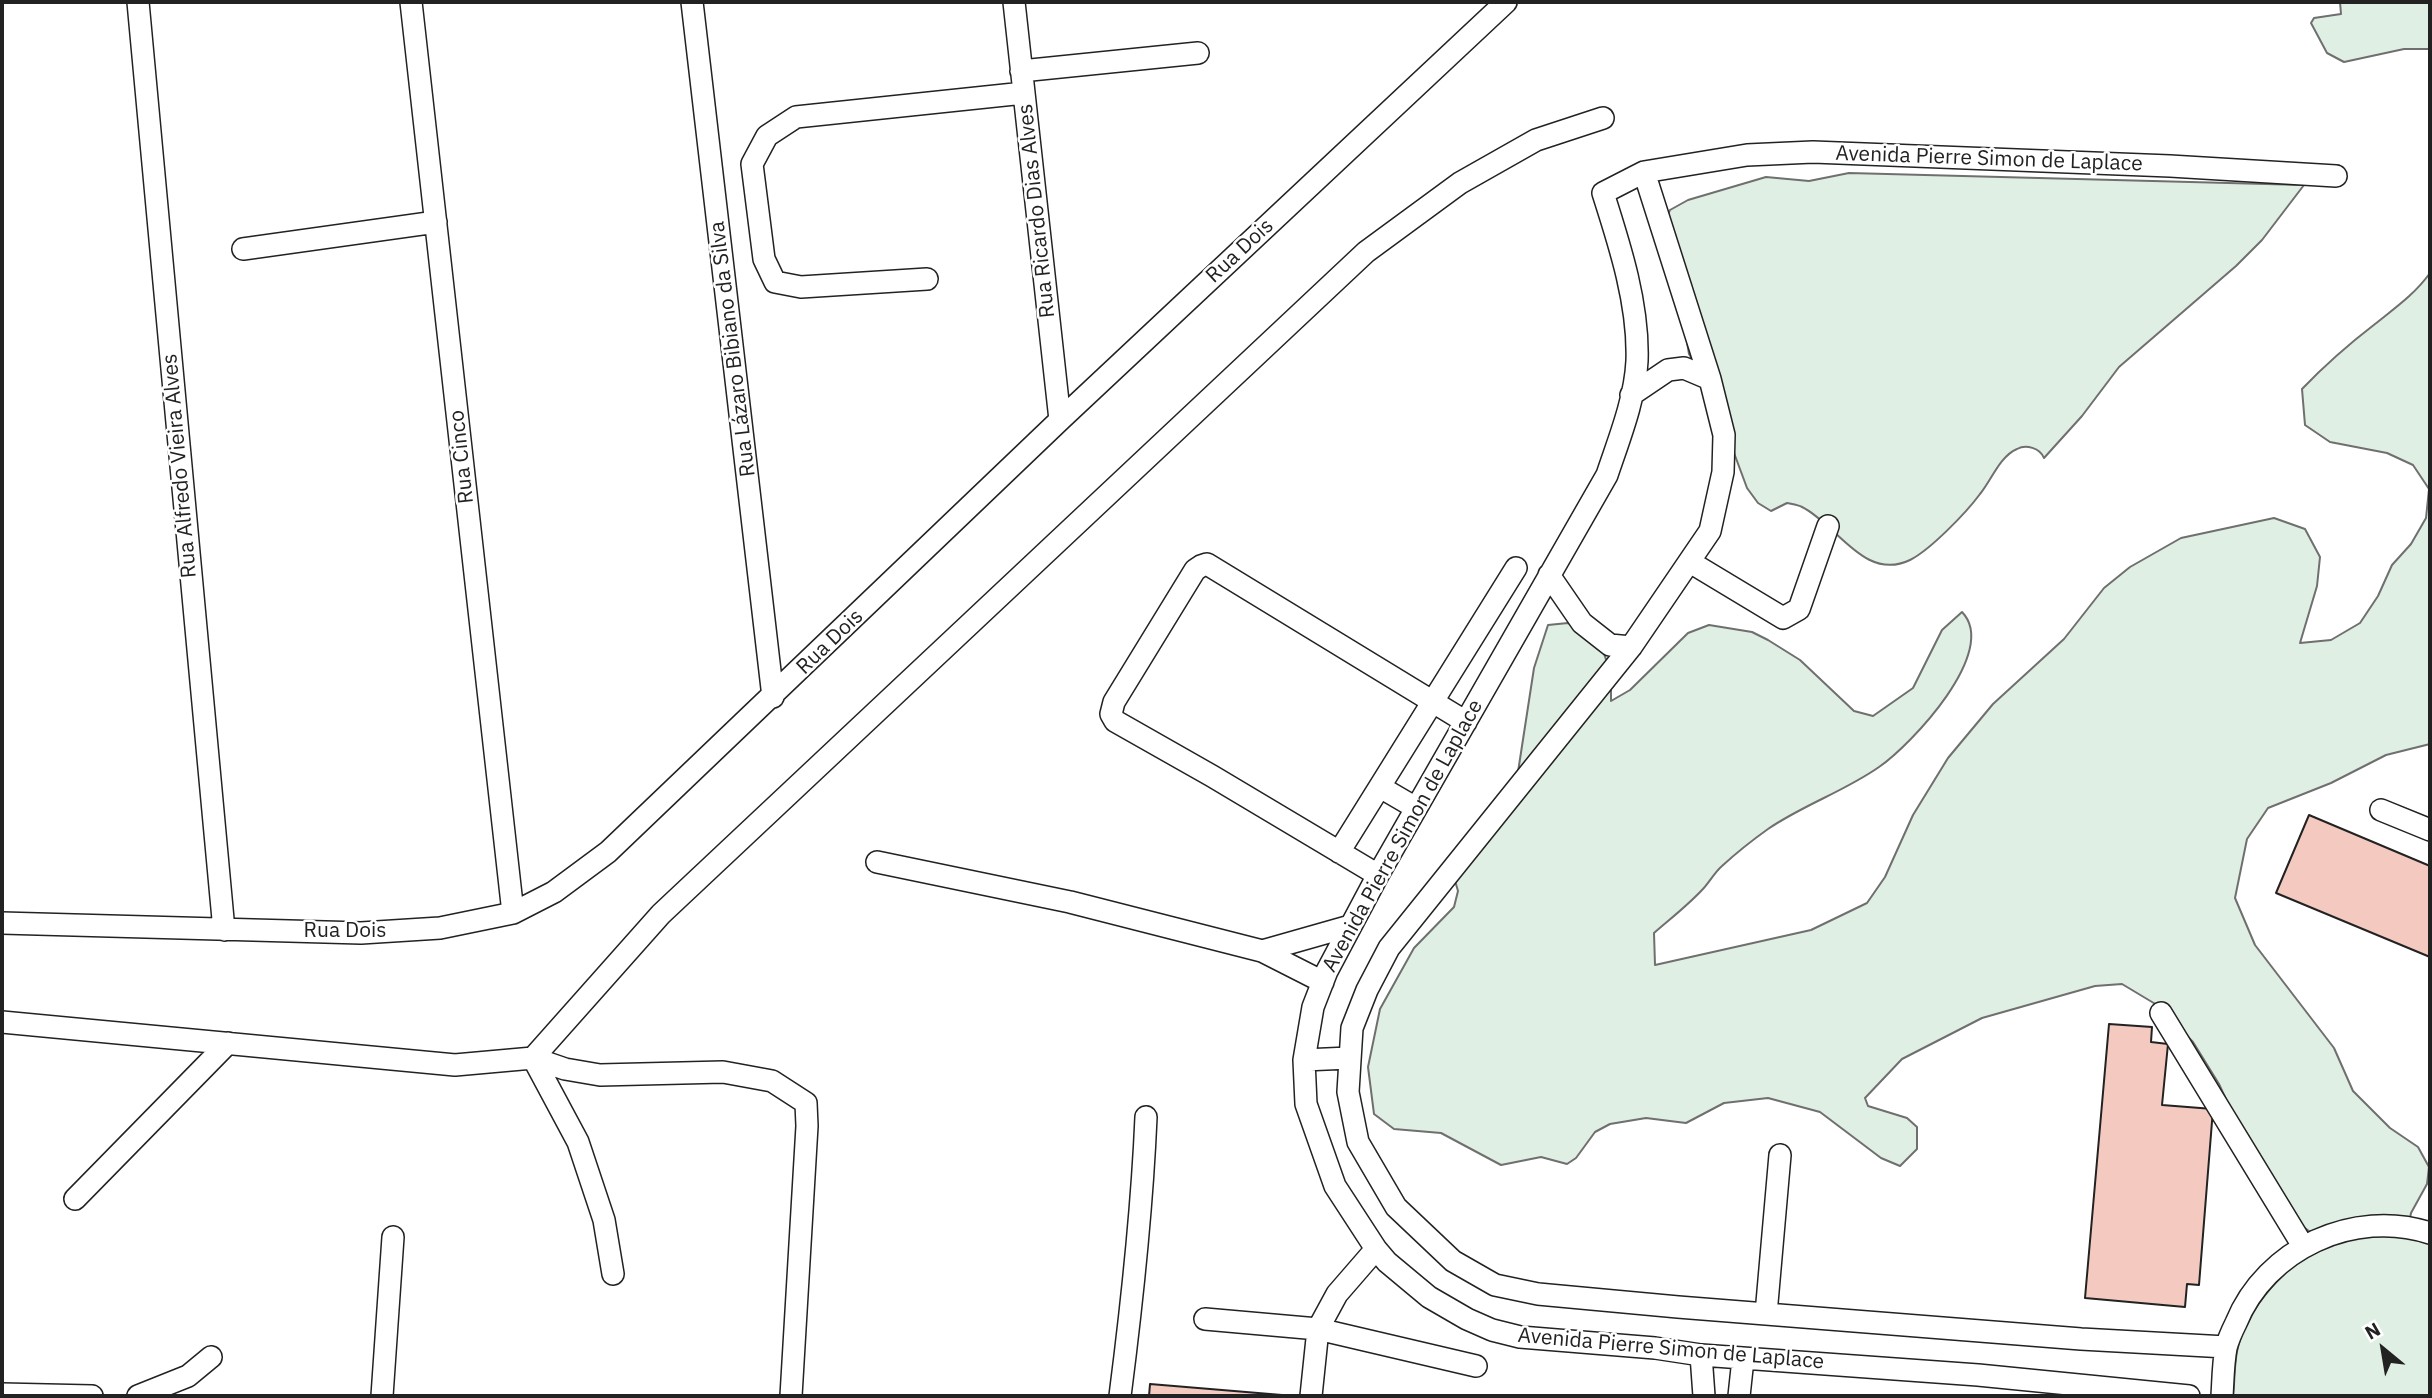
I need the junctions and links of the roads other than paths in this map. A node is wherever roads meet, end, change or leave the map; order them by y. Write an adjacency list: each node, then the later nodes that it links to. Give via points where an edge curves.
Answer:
1 (138, 2): 38 (street, Rua Alfredo Vieira Alves)
2 (411, 2): 12 (street, Rua Cinco)
3 (692, 2): 25 (street, Rua Lázaro Bibiano da Silva)
4 (1014, 2): 7 (street, Rua Ricardo Dias Alves)
5 (1506, 2): 17 (street, Rua Dois)
6 (1198, 53): 7 (street)
7 (1021, 71): 8 (street, Rua Ricardo Dias Alves)
8 (1024, 93): 14 (street, via 796,117 768,136 752,164 764,259 775,282 801,288); 17 (street, Rua Ricardo Dias Alves)
9 (1603, 118): 44 (street, via 1536,140 1460,183 1366,252 661,914)
10 (1644, 172): 11 (street, Avenida Pierre Simon de Laplace, via 1747,155 1813,152); 15 (street, Avenida Pierre Simon de Laplace); 16 (street, Avenida Pierre Simon de Laplace, via 1602,193 1632,301 1637,361)
11 (2336, 176)
12 (436, 222): 13 (street); 35 (street, Rua Cinco)
13 (243, 249)
14 (927, 279)
15 (1710, 379): 16 (street, via 1684,368 1668,370); 19 (street, Avenida Pierre Simon de Laplace, via 1724,435 1723,472 1710,531)
16 (1630, 394): 21 (street, Avenida Pierre Simon de Laplace, via 1607,475)
17 (1060, 420): 25 (street, Rua Dois)
18 (1828, 526): 19 (street, via 1798,609 1783,618)
19 (1690, 562): 24 (street, Avenida Pierre Simon de Laplace)
20 (1516, 568): 22 (street)
21 (1549, 575): 23 (street, Avenida Pierre Simon de Laplace); 24 (street, via 1582,623 1610,645)
22 (1479, 628): 23 (street); 26 (street)
23 (1509, 646): 27 (street, Avenida Pierre Simon de Laplace)
24 (1632, 647): 45 (street, Avenida Pierre Simon de Laplace, via 1390,948 1352,1028)
25 (773, 697): 35 (street, Rua Dois, via 608,852 554,892)
26 (1432, 703): 27 (street); 28 (street); 32 (street, via 1207,564 1189,581 1111,714 1115,721)
27 (1466, 722): 29 (street, Avenida Pierre Simon de Laplace)
28 (1380, 787): 29 (street); 32 (street)
29 (1416, 808): 34 (street, Avenida Pierre Simon de Laplace)
30 (2381, 810): 31 (street)
31 (2430, 830)
32 (1339, 852): 34 (street)
33 (877, 862): 39 (street, via 1070,902)
34 (1378, 875): 37 (street, Avenida Pierre Simon de Laplace)
35 (513, 913): 38 (street, Rua Dois, via 439,928 361,933)
36 (2, 923): 38 (street, Rua Dois)
37 (1350, 926): 39 (street); 40 (street, Avenida Pierre Simon de Laplace)
38 (224, 930)
39 (1262, 951): 40 (street)
40 (1323, 982): 46 (street, Avenida Pierre Simon de Laplace, via 1313,1007)
41 (2161, 1013): 52 (street)
42 (2, 1022): 43 (street)
43 (228, 1043): 44 (street, via 455,1065); 49 (street)
44 (533, 1058): 54 (street, via 578,1142 604,1220); 68 (street, via 600,1075 723,1072 772,1081 806,1103)
45 (1349, 1058): 46 (street); 55 (street, Avenida Pierre Simon de Laplace, via 1348,1092 1358,1142 1396,1207 1453,1261 1495,1284 1538,1294)
46 (1304, 1060): 53 (street, Avenida Pierre Simon de Laplace, via 1306,1104 1319,1146 1335,1186)
47 (1146, 1117): 69 (street, via 1136,1265)
48 (1780, 1155): 55 (street)
49 (75, 1199)
50 (2430, 1233): 52 (street, via 2377,1225 2339,1231)
51 (393, 1237): 67 (street)
52 (2303, 1246): 58 (street, via 2269,1272 2242,1307)
53 (1376, 1249): 57 (street, via 1337,1294); 59 (street, Avenida Pierre Simon de Laplace, via 1429,1297 1492,1330 1520,1337)
54 (613, 1274)
55 (1766, 1314): 58 (street, Avenida Pierre Simon de Laplace)
56 (1205, 1319): 57 (street)
57 (1318, 1329): 62 (street); 70 (street)
58 (2226, 1347): 74 (street)
59 (1701, 1355): 61 (street, Avenida Pierre Simon de Laplace); 71 (street)
60 (211, 1357): 66 (street, via 188,1376)
61 (1743, 1359): 63 (street, Avenida Pierre Simon de Laplace); 72 (street)
62 (1476, 1366)
63 (1977, 1386): 73 (street, Avenida Pierre Simon de Laplace)
64 (2, 1394): 65 (street)
65 (92, 1396)
66 (138, 1396)
67 (382, 1396)
68 (791, 1396)
69 (1120, 1396)
70 (1311, 1396)
71 (1704, 1396)
72 (1739, 1396)
73 (2189, 1396)
74 (2222, 1396)

